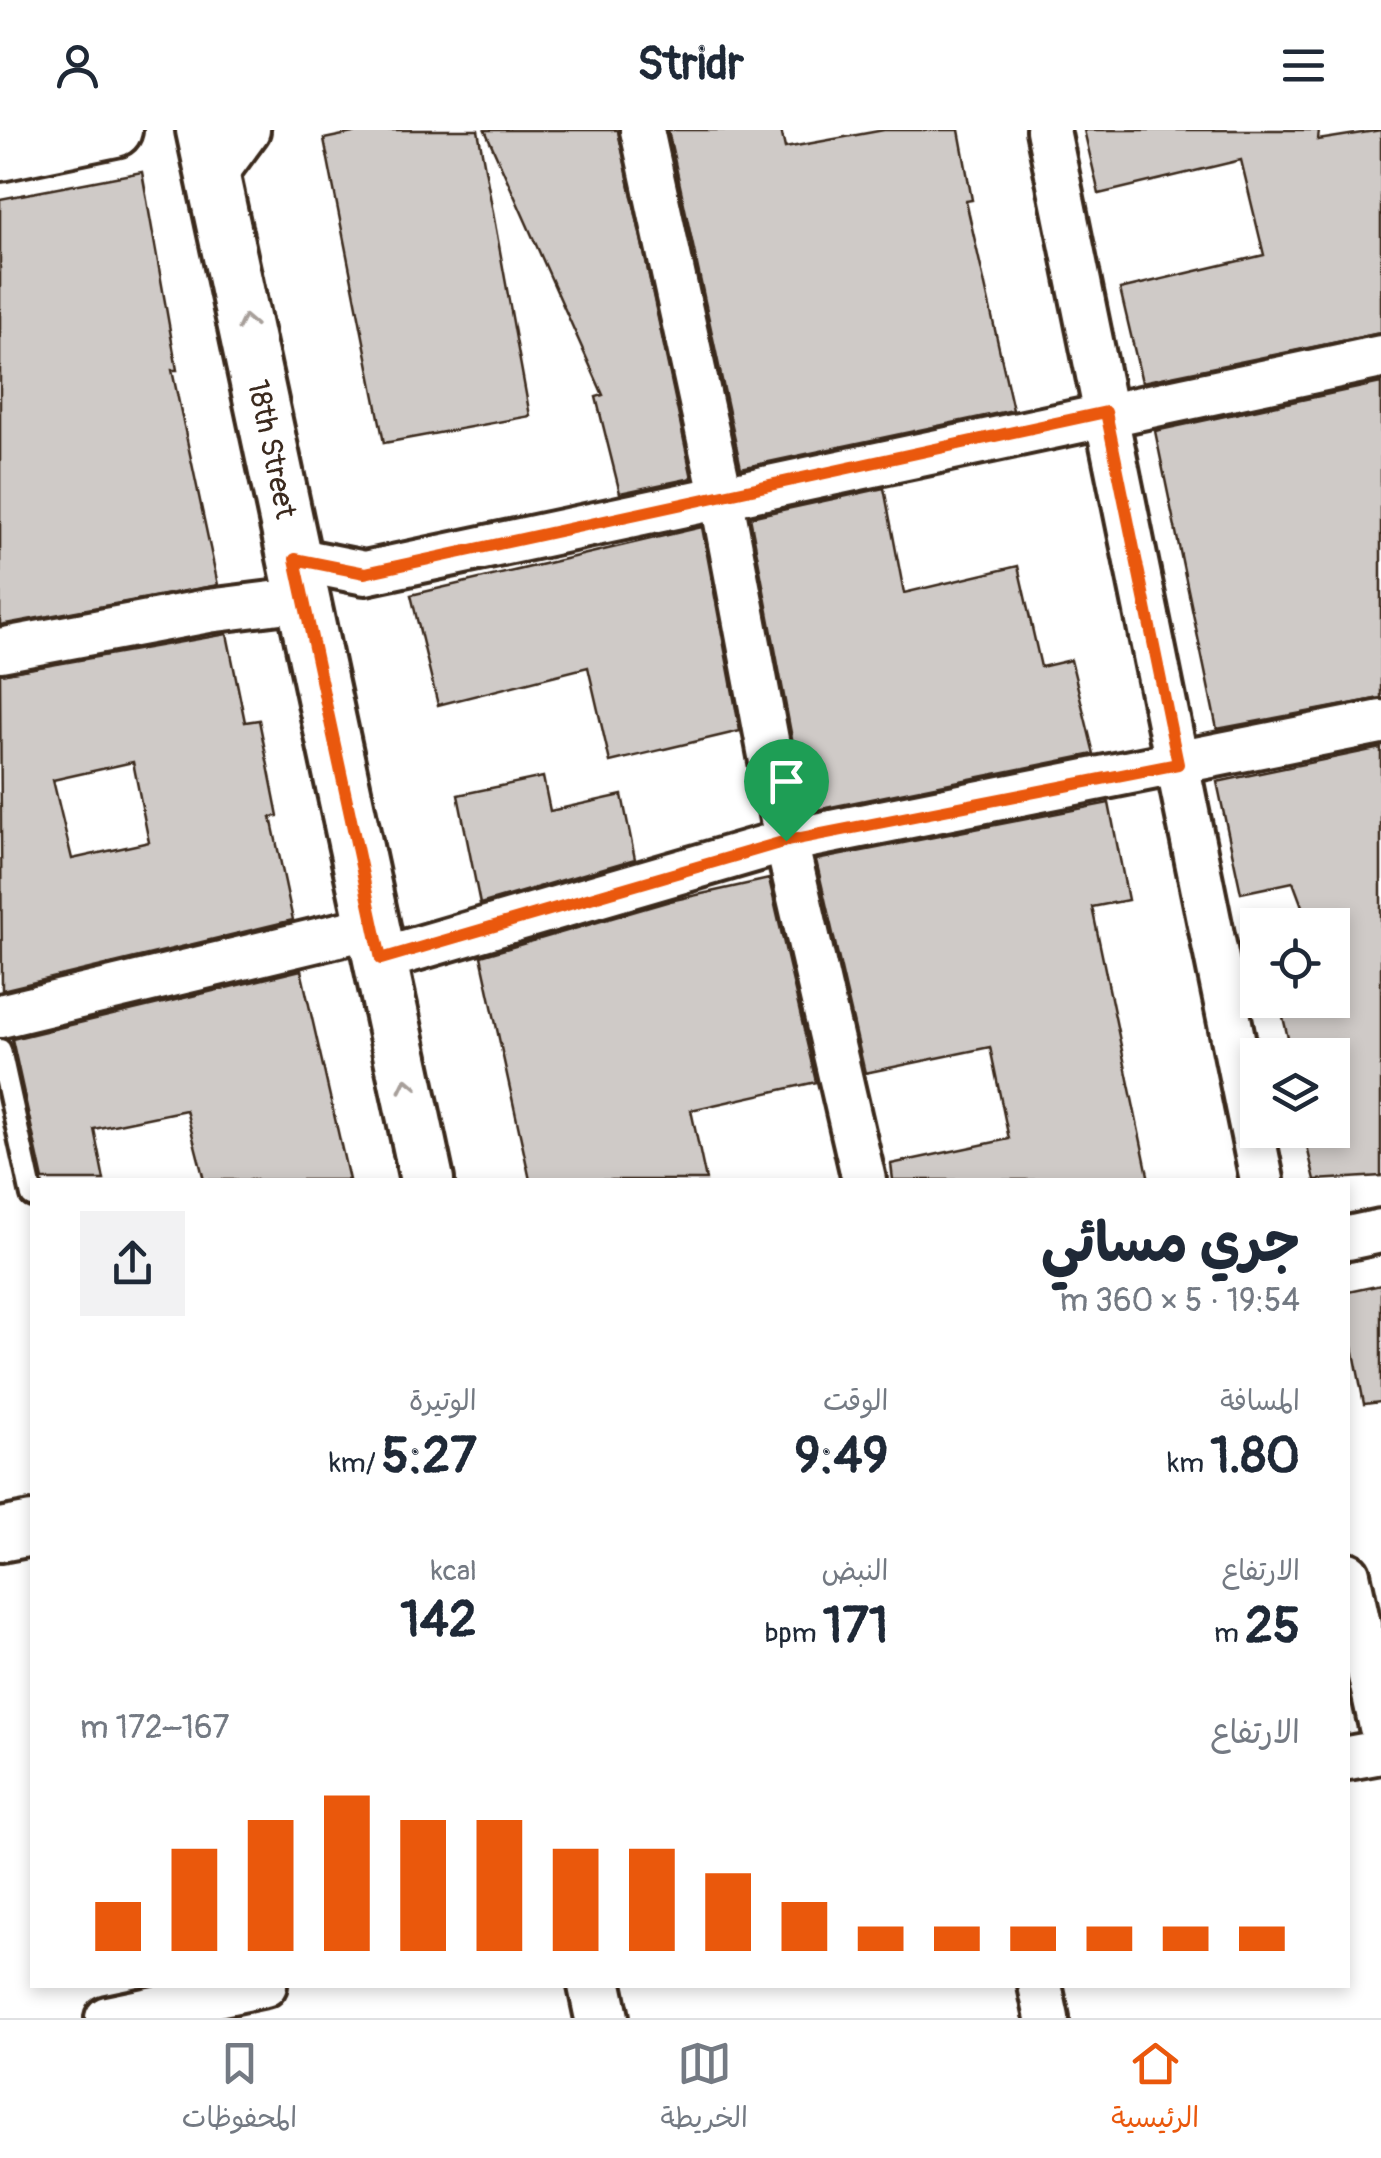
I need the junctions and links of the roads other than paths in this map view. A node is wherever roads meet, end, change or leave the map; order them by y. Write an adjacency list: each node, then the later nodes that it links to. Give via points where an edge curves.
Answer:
1 (116, 130): 6 (street)
2 (248, 130): 5 (street)
3 (642, 130): 9 (street)
4 (1048, 130): 8 (street)
5 (209, 153): 10 (street, 18th Street, one-way to 5)
6 (0, 154)
7 (1381, 356): 8 (street)
8 (1106, 412): 9 (street); 13 (street)
9 (721, 494): 10 (street, via 365,573); 14 (street)
10 (300, 579): 11 (street, via 208,611); 15 (street, 18th Street)
11 (0, 650)
12 (1381, 722): 13 (street)
13 (1178, 764): 14 (street); 20 (street)
14 (786, 841): 15 (street); 19 (street)
15 (376, 943): 16 (street); 18 (street, 18th Street, one-way to 15)
16 (0, 1016)
17 (0, 1050): 21 (lane)
18 (427, 1178)
19 (864, 1178)
20 (1262, 1178)
21 (30, 1187)
22 (1381, 1231): 23 (street)
23 (1350, 1238)
24 (30, 1528): 25 (street)
25 (0, 1536)
26 (1350, 1583): 27 (street)
27 (1381, 1726)
28 (1381, 1752): 29 (street)
29 (1350, 1758)
30 (251, 1988): 33 (street)
31 (596, 1988): 34 (street)
32 (1041, 1988): 35 (street)
33 (107, 2018)
34 (602, 2018)
35 (1047, 2018)

